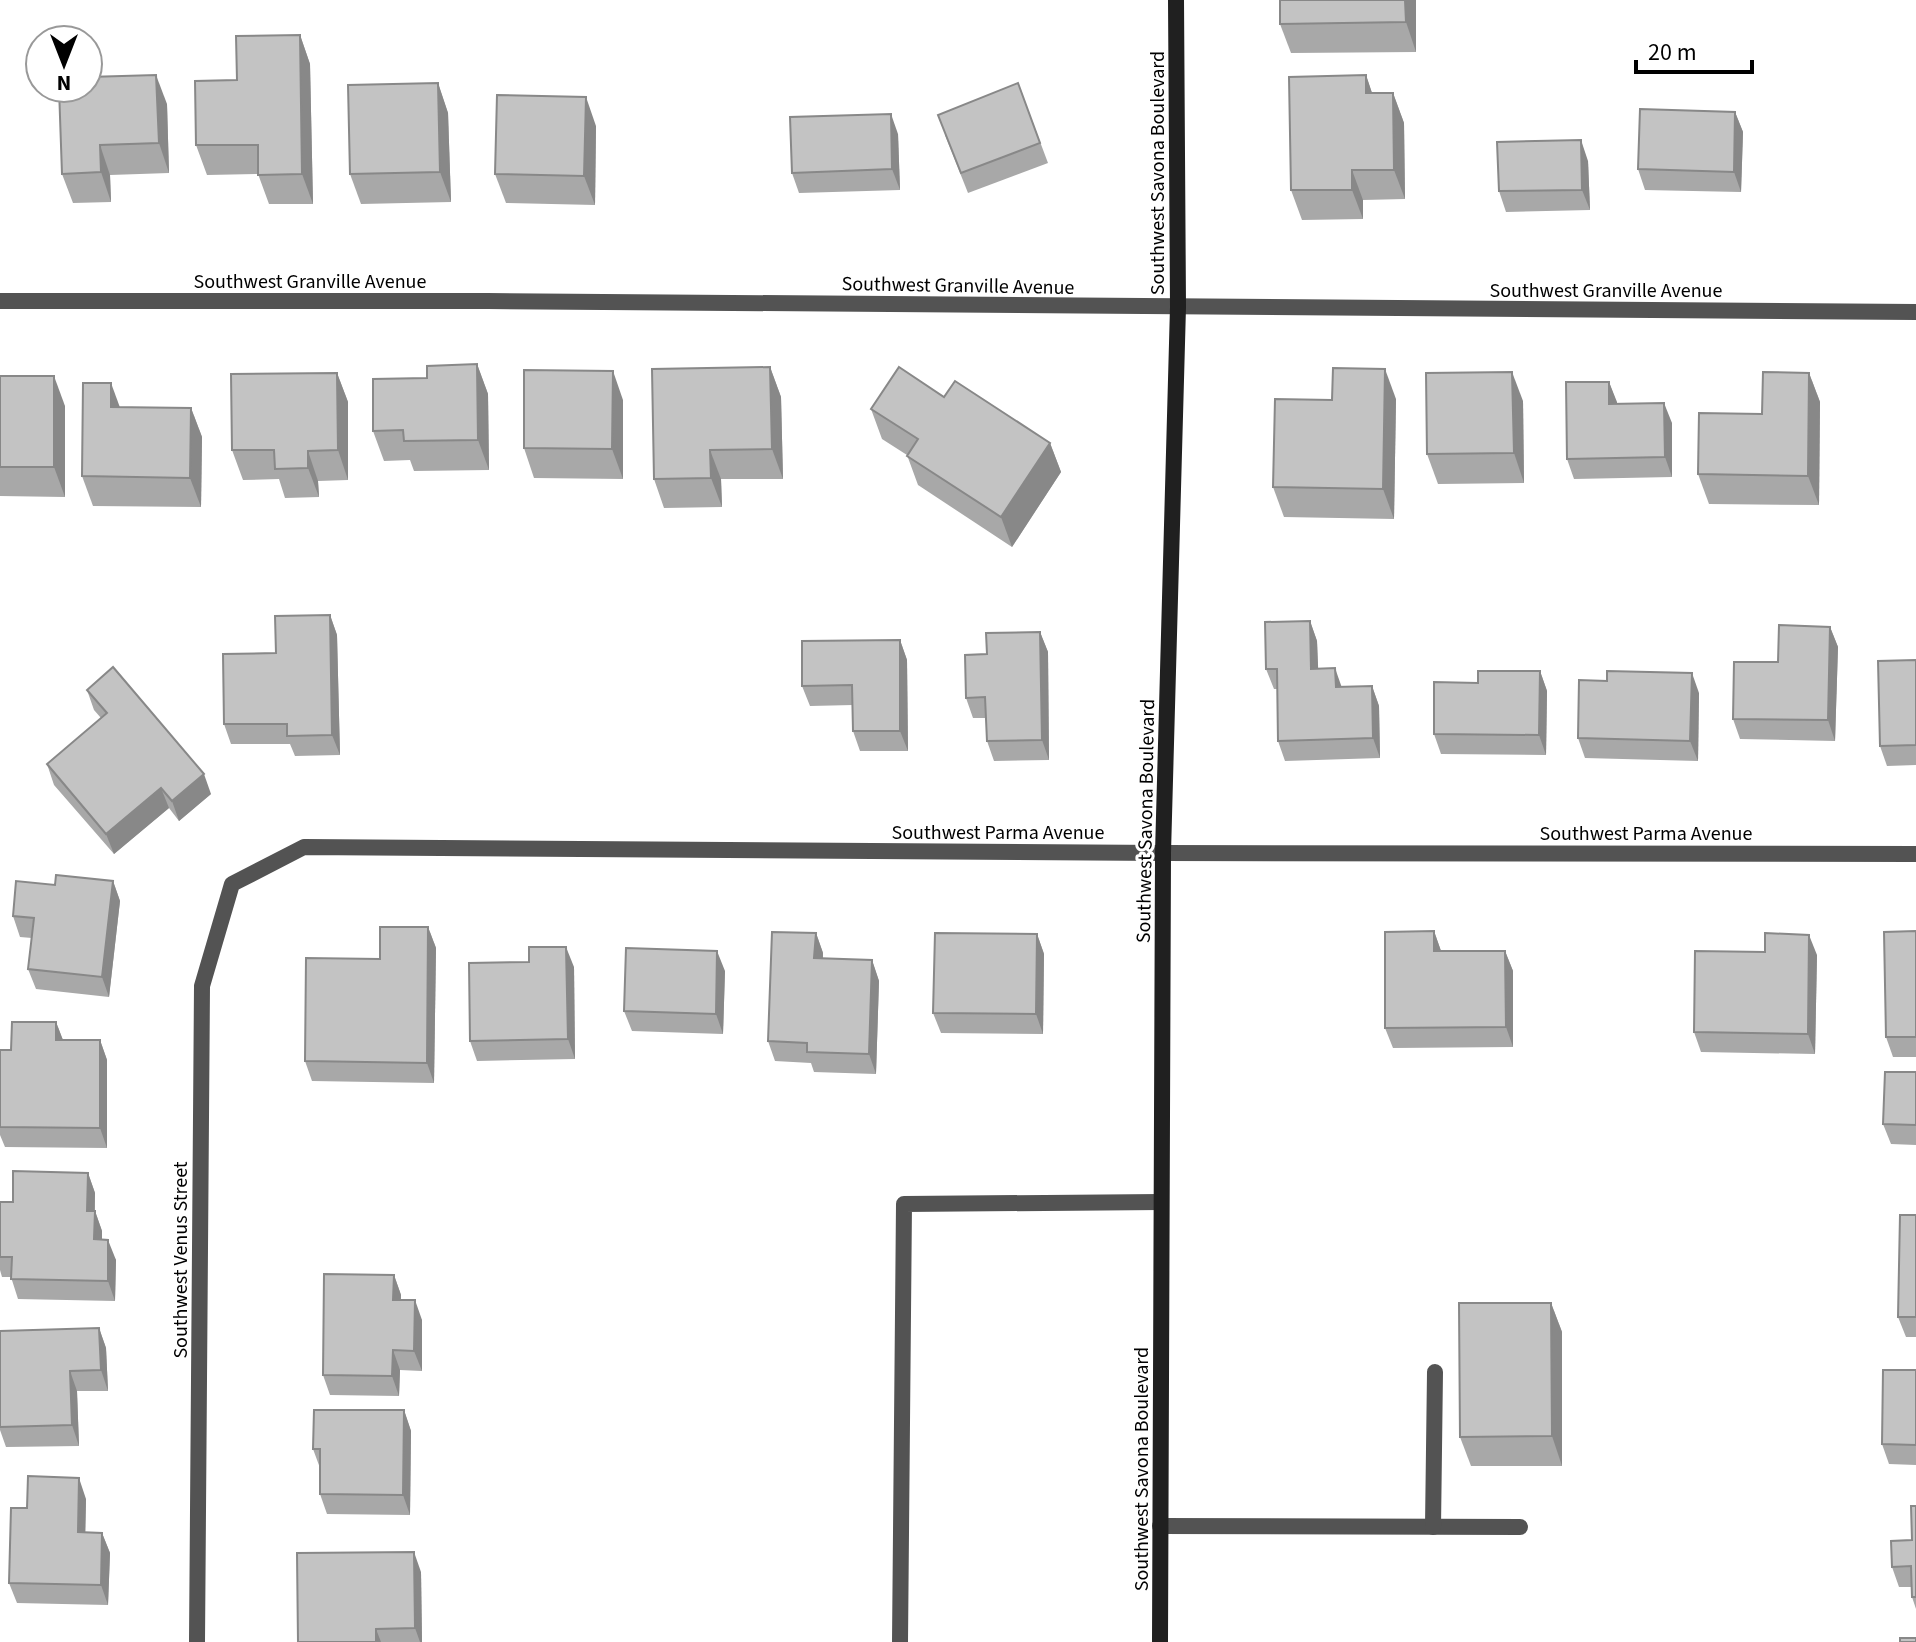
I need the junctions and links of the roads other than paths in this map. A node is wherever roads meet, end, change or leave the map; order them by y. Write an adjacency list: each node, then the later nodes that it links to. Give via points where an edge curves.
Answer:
1 (1176, 0): 3 (street, Southwest Savona Boulevard)
2 (0, 301): 3 (street, Southwest Granville Avenue)
3 (1178, 307): 4 (street, Southwest Granville Avenue); 5 (street, Southwest Savona Boulevard)
4 (1916, 312)
5 (1163, 853): 6 (street, Southwest Parma Avenue); 7 (street, Southwest Parma Avenue, via 304,847); 8 (street, Southwest Savona Boulevard)
6 (1916, 854)
7 (232, 884): 13 (street, Southwest Venus Street, via 202,986)
8 (1161, 1202): 10 (street, Southwest Savona Boulevard); 14 (street, via 904,1204)
9 (1435, 1372): 11 (street)
10 (1160, 1526): 11 (street); 15 (street, Southwest Savona Boulevard)
11 (1433, 1527): 12 (street)
12 (1520, 1527)
13 (197, 1642)
14 (900, 1642)
15 (1160, 1642)

